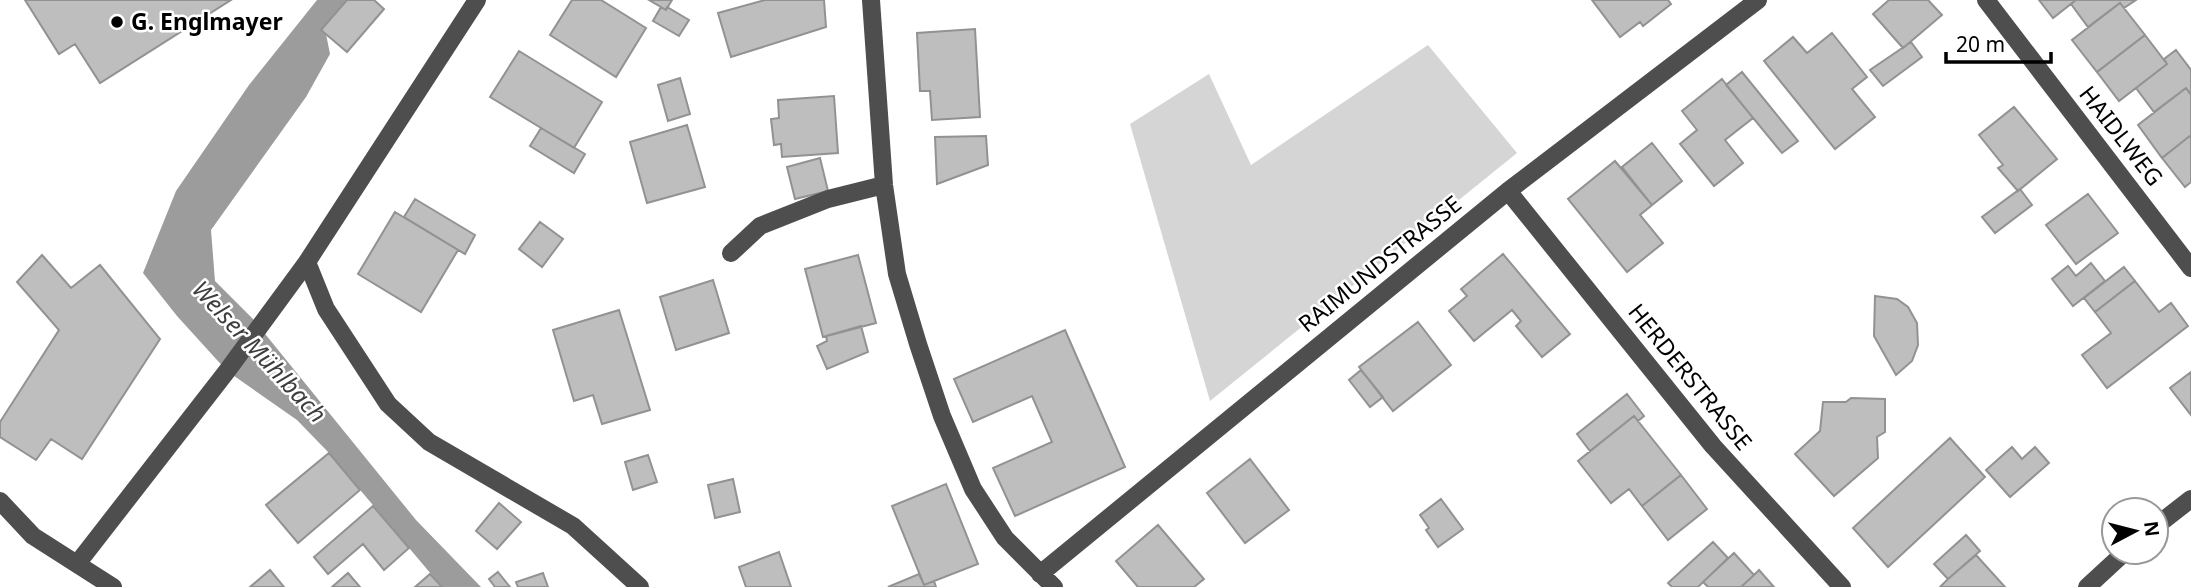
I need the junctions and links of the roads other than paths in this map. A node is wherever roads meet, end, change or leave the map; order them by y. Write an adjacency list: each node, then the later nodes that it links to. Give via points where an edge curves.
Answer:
1 (477, 0): 8 (street)
2 (871, 0): 5 (street)
3 (1758, 0): 6 (street, RAIMUNDSTRASSE)
4 (1986, 0): 9 (street, HAIDLWEG)
5 (884, 185): 7 (street, via 828,199 760,226); 15 (street, via 897,274 943,416 973,489 1005,538)
6 (1508, 191): 15 (street, RAIMUNDSTRASSE); 19 (street, HERDERSTRASSE, via 1713,446)
7 (731, 253)
8 (307, 262): 13 (street); 17 (street, via 326,309 388,404 429,442 573,526)
9 (2191, 268)
10 (2191, 499): 12 (street)
11 (0, 501): 13 (street, via 33,536)
12 (2170, 515)
13 (77, 564): 16 (street)
14 (2109, 566): 20 (street)
15 (1040, 573): 18 (street)
16 (113, 587)
17 (640, 587)
18 (1054, 587)
19 (1842, 587)
20 (2087, 587)

